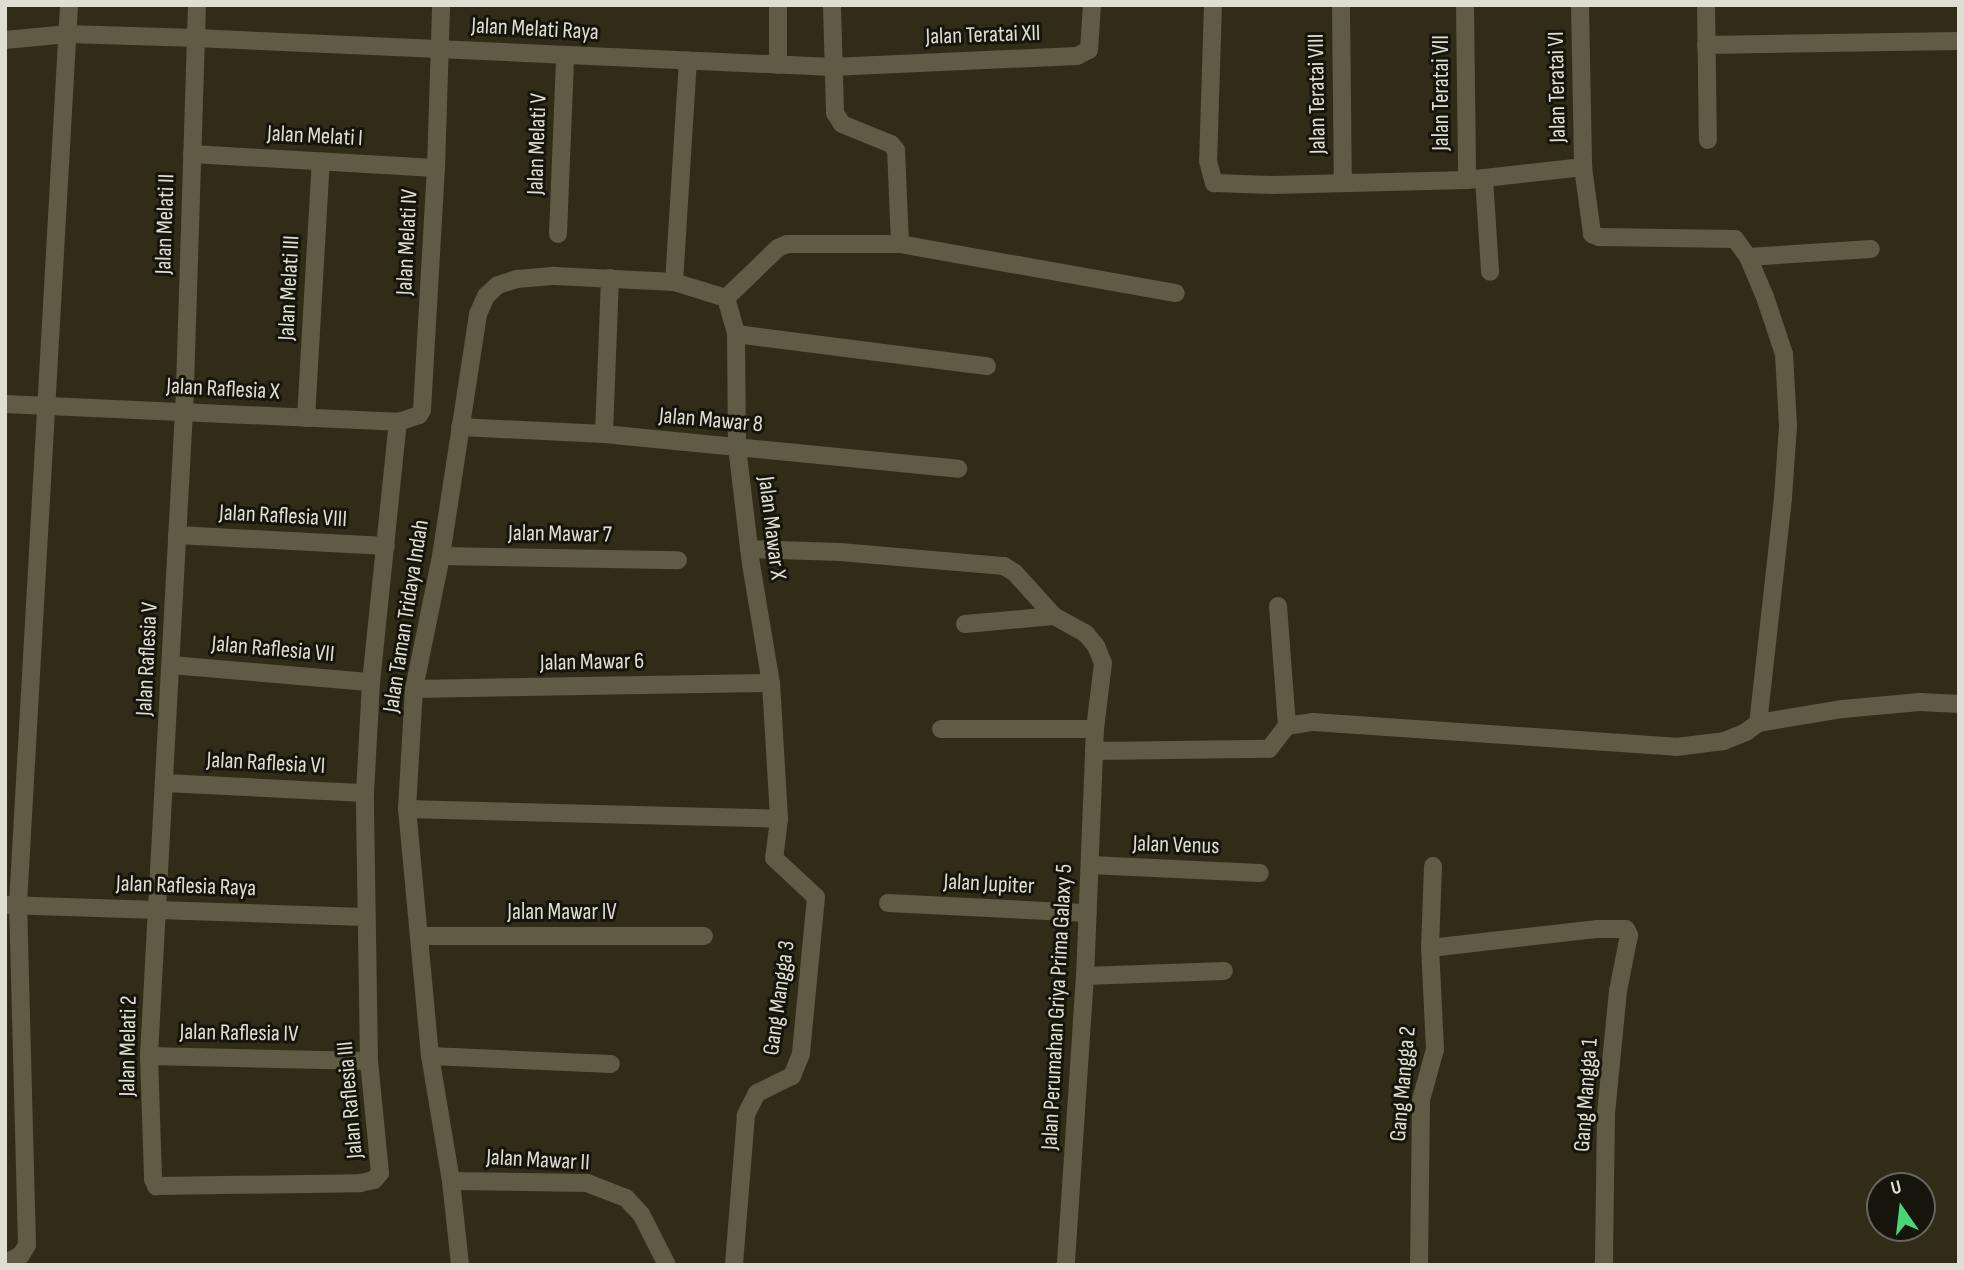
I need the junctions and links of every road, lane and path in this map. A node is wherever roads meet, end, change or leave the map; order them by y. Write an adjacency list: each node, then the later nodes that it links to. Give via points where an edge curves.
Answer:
1 (69, 5): 12 (street)
2 (197, 5): 13 (street, Jalan Melati II)
3 (441, 5): 17 (street, Jalan Melati IV)
4 (778, 5): 20 (street)
5 (832, 5): 21 (street)
6 (1092, 5): 21 (street, Jalan Teratai XII, via 1089,50 1077,56)
7 (1213, 5): 28 (street, via 1208,161 1214,183)
8 (1340, 5): 28 (street, Jalan Teratai VIII)
9 (1465, 5): 27 (street, Jalan Teratai VII)
10 (1580, 5): 25 (street, Jalan Teratai VI)
11 (1706, 5): 16 (street)
12 (68, 34): 13 (street, Jalan Melati Raya); 14 (street, Jalan Melati Raya); 40 (street)
13 (196, 38): 17 (street, Jalan Melati Raya); 23 (street, Jalan Melati II)
14 (5, 40)
15 (1959, 41): 16 (street)
16 (1706, 45): 22 (street)
17 (441, 49): 18 (street, Jalan Melati Raya); 26 (street, Jalan Melati IV)
18 (565, 56): 19 (street, Jalan Melati Raya); 29 (street, Jalan Melati V)
19 (688, 60): 20 (street, Jalan Melati Raya); 35 (street)
20 (779, 65): 21 (street, Jalan Melati Raya)
21 (832, 67): 30 (street, via 838,119 896,150)
22 (1708, 140)
23 (192, 154): 24 (street, Jalan Melati I); 42 (street, Jalan Melati II)
24 (321, 161): 26 (street, Jalan Melati I); 43 (street, Jalan Melati III)
25 (1583, 167): 27 (street); 32 (street, Jalan Teratai VI, via 1594,236 1730,237)
26 (436, 168): 44 (street, Jalan Melati IV, via 422,410 412,419)
27 (1475, 179): 28 (street); 33 (street, Jalan Teratai VII)
28 (1343, 183)
29 (558, 234)
30 (900, 244): 36 (street); 37 (street, via 787,244)
31 (1871, 250): 32 (street)
32 (1748, 257): 62 (street, via 1784,354 1788,392 1774,588)
33 (1490, 272)
34 (610, 278): 35 (street, Jalan Taman Tridaya Indah); 45 (street, Jalan Taman Tridaya Indah, via 517,279 498,285 486,296 478,314); 46 (street)
35 (674, 282): 37 (street)
36 (1176, 293)
37 (726, 298): 38 (street, Jalan Mawar X)
38 (736, 334): 39 (street); 47 (street, Jalan Mawar X)
39 (987, 366)
40 (46, 403): 41 (street, Jalan Raflesia X); 42 (street, Jalan Raflesia X); 76 (street)
41 (5, 404)
42 (184, 411): 43 (street, Jalan Raflesia X); 49 (street, Jalan Raflesia V)
43 (306, 418): 44 (street, Jalan Raflesia X)
44 (398, 422): 50 (street, Jalan Raflesia III)
45 (460, 427): 46 (street, Jalan Mawar 8); 52 (street, Jalan Taman Tridaya Indah)
46 (604, 434): 47 (street, Jalan Mawar 8)
47 (737, 447): 48 (street, Jalan Mawar 8); 51 (street, Jalan Mawar X)
48 (958, 469)
49 (177, 535): 50 (street, Jalan Raflesia VIII); 57 (street, Jalan Raflesia V)
50 (386, 546): 58 (street, Jalan Raflesia III)
51 (749, 549): 55 (street, Jalan Perumahan Griya Prima Galaxy 5, via 1004,566); 59 (street, Jalan Mawar X)
52 (441, 556): 53 (street, Jalan Mawar 7); 60 (street, Jalan Taman Tridaya Indah)
53 (678, 560)
54 (1278, 606): 63 (street)
55 (1054, 616): 56 (street); 65 (street, Jalan Perumahan Griya Prima Galaxy 5, via 1086,634 1096,646 1102,663)
56 (965, 624)
57 (171, 665): 58 (street, Jalan Raflesia VII); 67 (street, Jalan Raflesia V)
58 (371, 682): 68 (street, Jalan Raflesia III)
59 (771, 683): 60 (street, Jalan Mawar 6); 70 (street, Jalan Mawar X)
60 (414, 689): 69 (street, Jalan Taman Tridaya Indah)
61 (1959, 705): 62 (street, via 1920,702)
62 (1758, 723): 63 (street, via 1724,741 1676,747 1313,722)
63 (1287, 726): 66 (street, via 1269,749)
64 (941, 729): 65 (street)
65 (1095, 729): 66 (street, Jalan Perumahan Griya Prima Galaxy 5)
66 (1094, 751): 72 (street, Jalan Perumahan Griya Prima Galaxy 5)
67 (165, 783): 68 (street, Jalan Raflesia VI); 77 (street, Jalan Raflesia V)
68 (365, 793): 79 (street, Jalan Raflesia III)
69 (407, 809): 70 (street); 80 (street, Jalan Taman Tridaya Indah)
70 (779, 819): 71 (street, Jalan Mawar X)
71 (774, 858): 94 (street, Gang Mangga 3, via 816,897 806,1012 801,1054 792,1076 757,1093 746,1115)
72 (1090, 865): 74 (street, Jalan Venus); 78 (street, Jalan Perumahan Griya Prima Galaxy 5)
73 (1433, 866): 82 (street, Gang Mangga 2)
74 (1260, 873)
75 (888, 903): 78 (street, Jalan Jupiter)
76 (11, 904): 77 (street, Jalan Raflesia Raya); 91 (street, via 27,1245 21,1255)
77 (158, 909): 79 (street, Jalan Raflesia Raya); 85 (street, Jalan Melati 2)
78 (1088, 913): 84 (street, Jalan Perumahan Griya Prima Galaxy 5)
79 (365, 918): 87 (street, Jalan Raflesia III)
80 (420, 936): 81 (street, Jalan Mawar IV); 86 (street, Jalan Taman Tridaya Indah)
81 (704, 936)
82 (1430, 948): 96 (street, Gang Mangga 2, via 1435,1049 1421,1100); 97 (street, Gang Mangga 1, via 1626,929 1629,935 1618,991 1606,1114)
83 (1224, 971): 84 (street)
84 (1085, 976): 95 (street, Jalan Perumahan Griya Prima Galaxy 5)
85 (149, 1056): 87 (street, Jalan Raflesia IV); 90 (street, Jalan Melati 2)
86 (430, 1056): 88 (street); 89 (street, Jalan Taman Tridaya Indah)
87 (369, 1061): 90 (street, Jalan Raflesia III, via 378,1178 360,1183)
88 (611, 1064)
89 (451, 1181): 92 (street, Jalan Taman Tridaya Indah); 93 (street, Jalan Mawar II, via 587,1184 626,1198 641,1214)
90 (154, 1185)
91 (6, 1263)
92 (460, 1265)
93 (667, 1265)
94 (734, 1265)
95 (1066, 1265)
96 (1419, 1265)
97 (1604, 1265)

